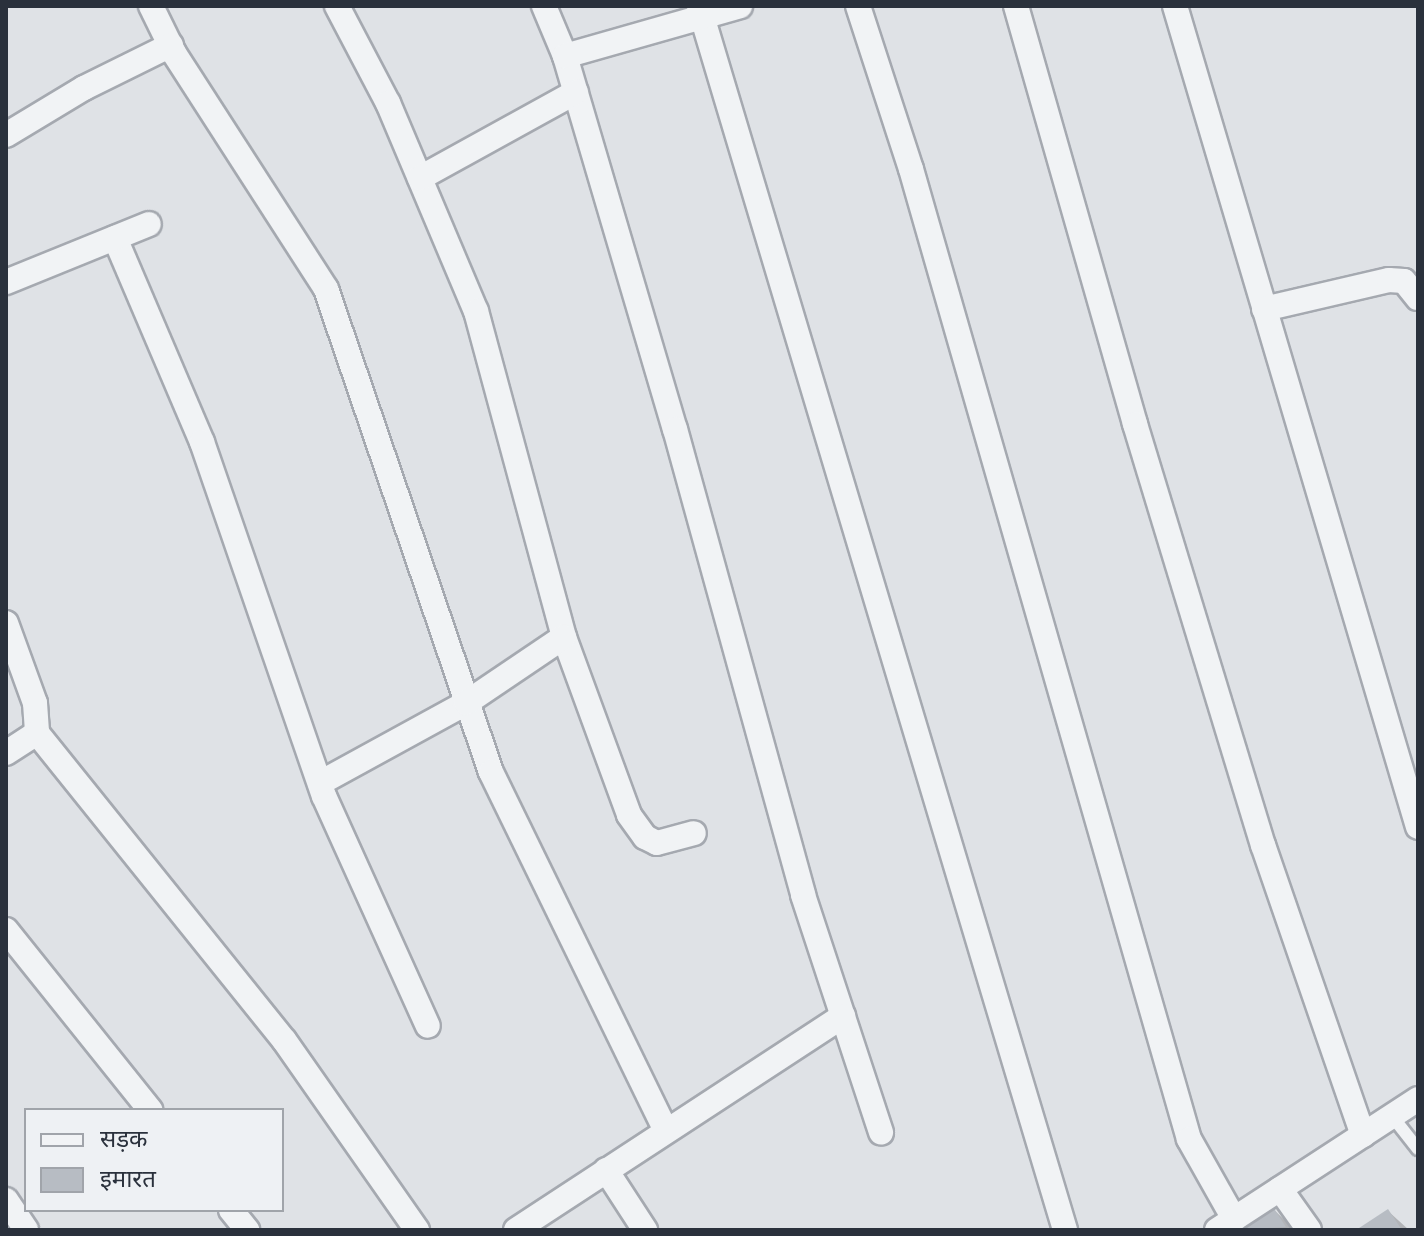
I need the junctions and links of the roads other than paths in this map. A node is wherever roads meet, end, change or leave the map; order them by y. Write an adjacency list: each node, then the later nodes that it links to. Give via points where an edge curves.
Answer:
1 (151, 6): 9 (street)
2 (337, 6): 13 (street)
3 (544, 6): 10 (street)
4 (740, 6): 8 (street)
5 (858, 6): 41 (street, via 911,169 1189,1139)
6 (1016, 6): 35 (street, via 1263,845)
7 (1175, 6): 18 (street)
8 (700, 11): 10 (street); 47 (street)
9 (171, 45): 12 (street); 21 (street, via 326,289)
10 (565, 56): 11 (street)
11 (576, 92): 13 (street); 28 (street, via 803,895)
12 (6, 135)
13 (420, 178): 20 (street, via 476,311)
14 (149, 224): 15 (street)
15 (115, 238): 16 (street); 24 (street, via 202,442)
16 (6, 282)
17 (1418, 298): 18 (street, via 1404,281 1389,280)
18 (1264, 309): 25 (street)
19 (6, 623): 22 (street, via 35,703)
20 (564, 637): 21 (street); 26 (street, via 636,828 657,843)
21 (466, 703): 24 (street); 33 (street, via 512,822)
22 (37, 733): 23 (street); 44 (street, via 284,1040)
23 (6, 753)
24 (320, 783): 29 (street)
25 (1418, 827)
26 (694, 833)
27 (6, 930): 31 (street)
28 (843, 1016): 33 (street); 34 (street)
29 (428, 1026)
30 (1418, 1099): 32 (street)
31 (148, 1108)
32 (1392, 1116): 35 (street); 36 (lane)
33 (666, 1131): 37 (street)
34 (881, 1132)
35 (1363, 1135): 38 (street)
36 (1418, 1149)
37 (606, 1170): 45 (street); 46 (street)
38 (1280, 1189): 41 (street); 48 (street)
39 (6, 1200): 42 (street)
40 (233, 1212): 43 (street)
41 (1226, 1224)
42 (26, 1230)
43 (247, 1230)
44 (417, 1230)
45 (516, 1230)
46 (645, 1230)
47 (1065, 1230)
48 (1309, 1230)

